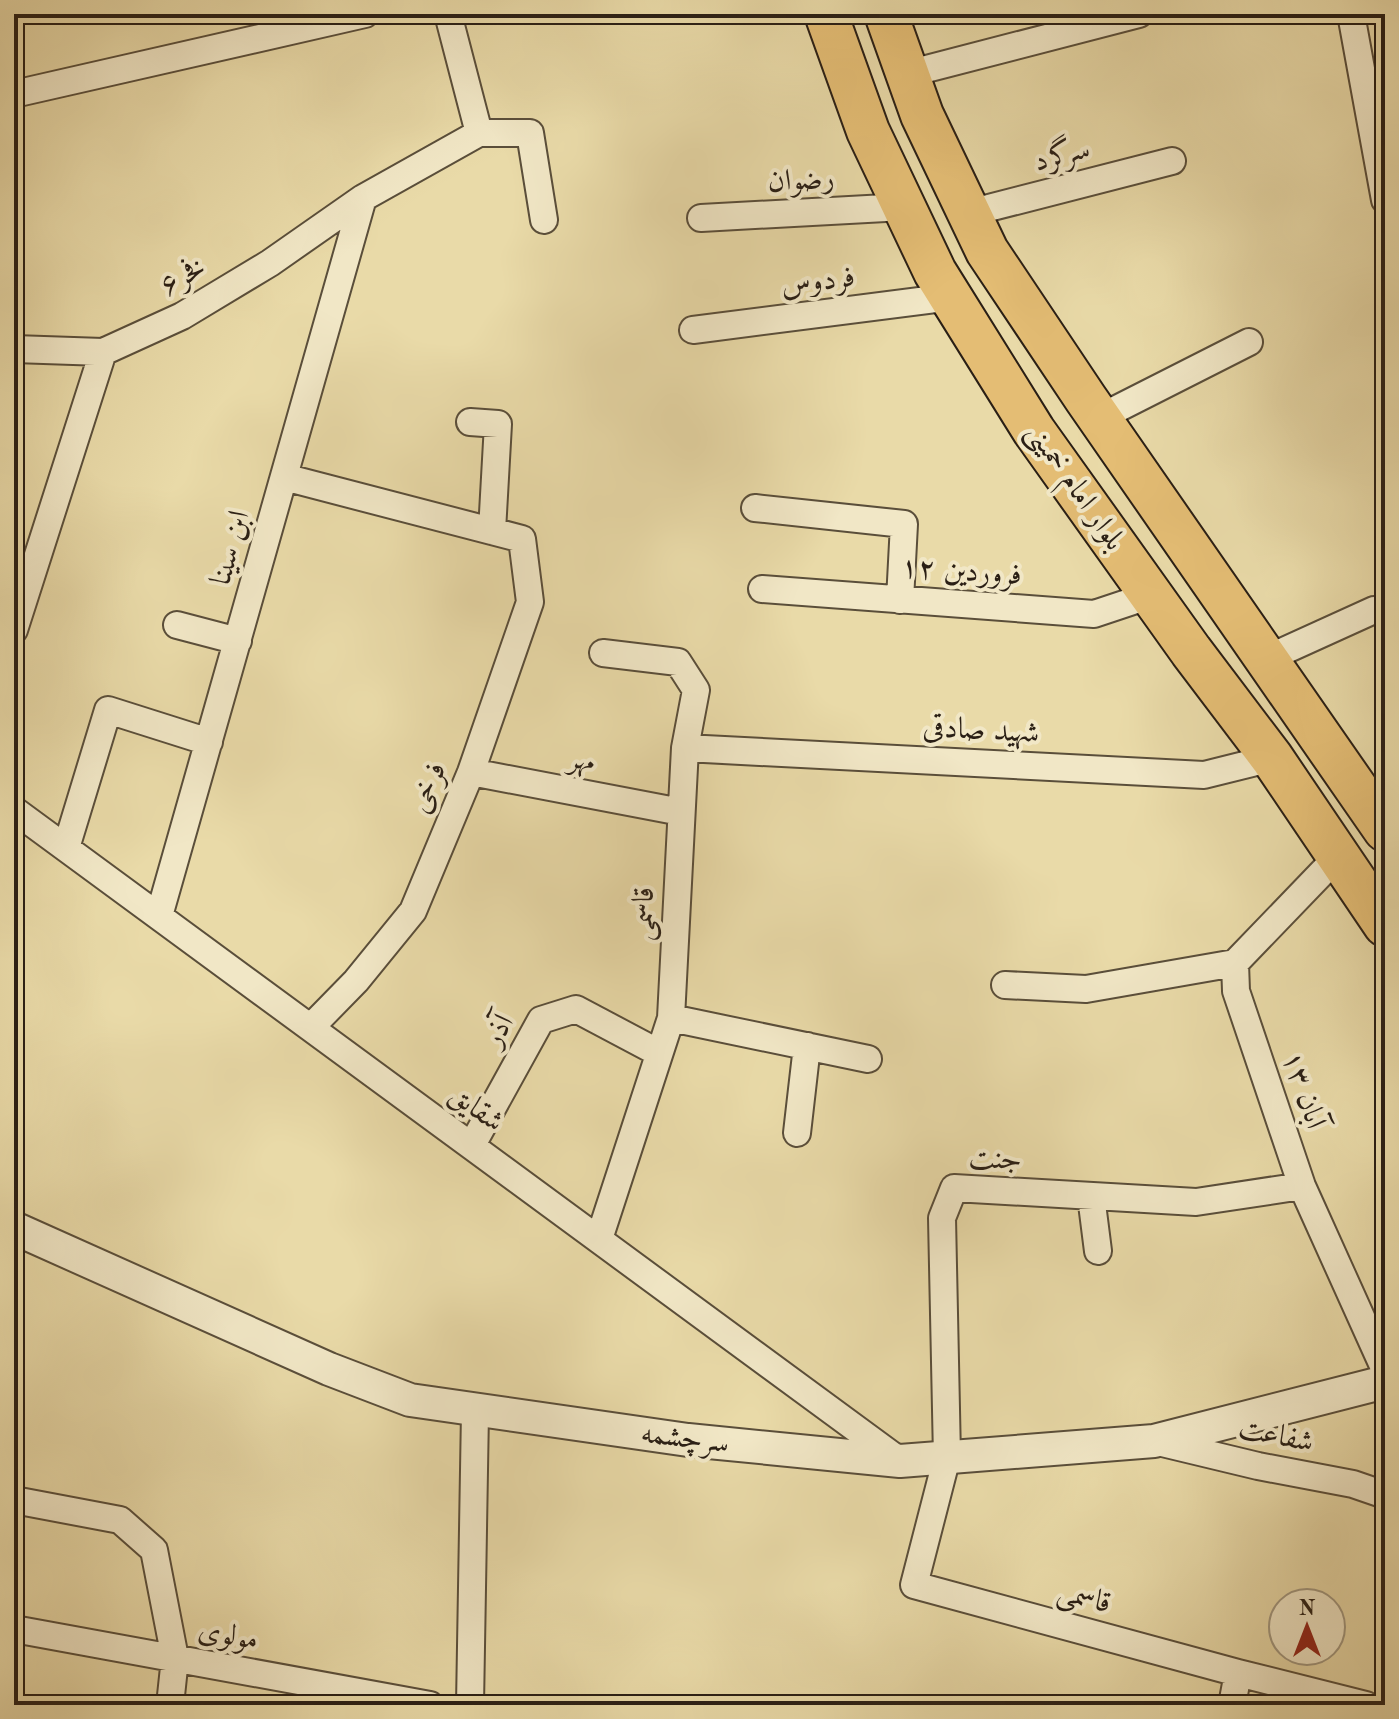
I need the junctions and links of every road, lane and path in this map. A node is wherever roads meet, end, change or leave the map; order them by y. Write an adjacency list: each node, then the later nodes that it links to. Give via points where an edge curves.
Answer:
1 (365, 14): 8 (street)
2 (448, 14): 9 (street)
3 (826, 14): 14 (main road, بلوار امام خمینی, via 868,131)
4 (886, 14): 7 (main road, بلوار امام خمینی)
5 (1139, 14): 7 (street)
6 (1351, 14): 10 (street)
7 (907, 74): 15 (main road, بلوار امام خمینی)
8 (14, 94)
9 (479, 133): 12 (street, فخر۶); 17 (street, via 530,133)
10 (1379, 135): 13 (street)
11 (1172, 161): 15 (street, سرگرد)
12 (363, 198): 22 (street, فخر۶, via 182,316); 25 (street, ابن سینا)
13 (1385, 200)
14 (904, 207): 16 (street, رضوان); 18 (main road, بلوار امام خمینی)
15 (969, 213): 23 (main road, بلوار امام خمینی, via 987,251)
16 (701, 218)
17 (544, 220)
18 (951, 297): 19 (street, فردوس); 29 (main road, بلوار امام خمینی, via 1034,431)
19 (693, 330)
20 (1249, 342): 23 (street)
21 (14, 349): 22 (street, فخر۶)
22 (103, 352): 33 (street)
23 (1099, 418): 36 (main road, بلوار امام خمینی)
24 (470, 422): 27 (street, via 498,424)
25 (284, 477): 27 (street); 34 (street, ابن سینا)
26 (755, 508): 30 (street, via 904,524)
27 (492, 531): 40 (street, فرخی, via 522,539 530,602)
28 (762, 589): 30 (street, ۱۲ فروردین)
29 (1151, 595): 30 (street, ۱۲ فروردین, via 1094,614); 39 (main road, بلوار امام خمینی)
30 (900, 600)
31 (1374, 610): 36 (street)
32 (177, 625): 34 (street)
33 (14, 630)
34 (238, 641): 37 (street, ابن سینا)
35 (603, 653): 38 (street, قاسمی, via 678,662 696,690)
36 (1266, 659): 43 (main road, بلوار امام خمینی)
37 (209, 742): 44 (street, via 108,710); 46 (street, ابن سینا)
38 (685, 748): 39 (street, شهید صادقی, via 1204,775); 42 (street, قاسمی)
39 (1272, 758): 45 (main road, بلوار امام خمینی)
40 (471, 772): 42 (street, مهر); 51 (street, فرخی, via 413,911)
41 (14, 810): 44 (street, شقایق)
42 (681, 812): 50 (street, قاسمی)
43 (1385, 830)
44 (66, 848): 46 (street, شقایق)
45 (1338, 856): 47 (main road, بلوار امام خمینی); 48 (street)
46 (159, 916): 51 (street, شقایق)
47 (1385, 925)
48 (1235, 963): 49 (street, via 1086,989); 57 (street, ۱۳ آبان, via 1236,991)
49 (1005, 985)
50 (671, 1018): 52 (street); 53 (street, قاسمی)
51 (311, 1027): 56 (street, شقایق)
52 (807, 1046): 54 (street); 55 (street)
53 (659, 1053): 56 (street, آذر, via 576,1009 541,1020); 60 (street, قاسمی)
54 (868, 1059)
55 (797, 1133)
56 (472, 1145): 60 (street, شقایق)
57 (1302, 1186): 58 (street, جنت, via 1196,1202); 62 (street, ۱۳ آبان)
58 (1091, 1196): 61 (street); 66 (street, جنت, via 954,1188 942,1218)
59 (14, 1228): 64 (street, سرچشمه, via 329,1369 410,1400)
60 (599, 1239): 67 (street, شقایق)
61 (1098, 1251)
62 (1385, 1370)
63 (1385, 1382): 65 (street, سرچشمه)
64 (475, 1412): 67 (street, سرچشمه); 75 (street)
65 (1154, 1441): 66 (street, سرچشمه); 68 (street, شفاعت)
66 (947, 1457): 67 (street, سرچشمه); 72 (street, قاسمی, via 914,1585)
67 (900, 1461)
68 (1385, 1495)
69 (14, 1500): 71 (street, via 120,1520 154,1550)
70 (14, 1629): 71 (street, مولوی)
71 (175, 1658): 73 (street); 74 (street, مولوی)
72 (1238, 1673): 76 (street); 77 (street, قاسمی)
73 (170, 1705)
74 (430, 1705)
75 (470, 1705)
76 (1232, 1705)
77 (1366, 1705)

